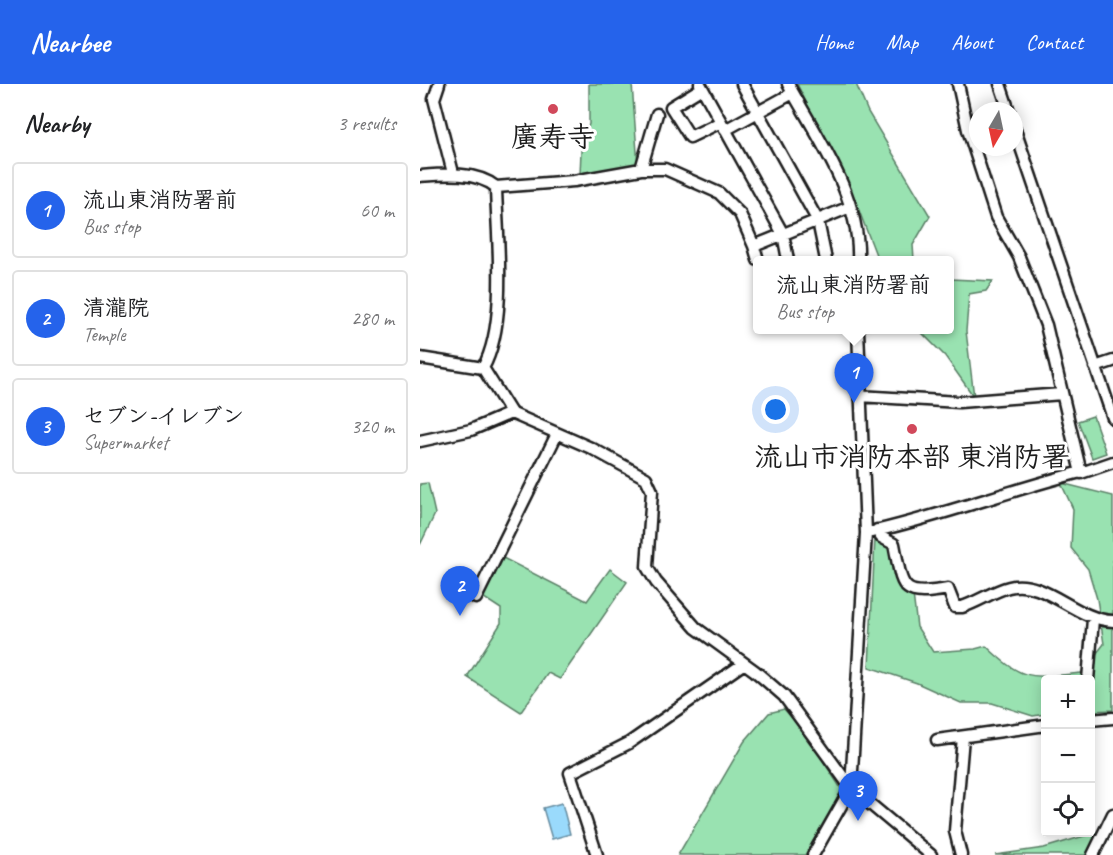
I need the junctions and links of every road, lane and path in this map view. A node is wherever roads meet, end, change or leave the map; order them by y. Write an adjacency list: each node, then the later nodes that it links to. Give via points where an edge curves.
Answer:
1 (439, 84): 13 (street, via 434,99)
2 (742, 84): 8 (street)
3 (958, 84): 29 (street, via 968,130 996,217 1019,257 1046,325)
4 (999, 84): 7 (street)
5 (701, 86): 10 (street); 10 (street, via 671,107 690,137)
6 (790, 88): 8 (street); 16 (street, via 838,176)
7 (1006, 102)
8 (758, 112): 10 (street); 17 (street)
9 (657, 114): 12 (street)
10 (723, 126): 18 (street)
11 (1023, 154): 27 (street)
12 (641, 169): 15 (street, via 574,181); 19 (street, via 665,169 719,193 740,214)
13 (453, 173): 14 (street); 15 (street, via 488,181)
14 (420, 176)
15 (496, 188): 28 (street, via 500,285)
16 (850, 207): 17 (street); 23 (street)
17 (818, 221): 18 (street); 22 (street)
18 (783, 234): 19 (street); 21 (street)
19 (754, 246): 20 (street)
20 (757, 256)
21 (787, 256)
22 (825, 256)
23 (857, 256)
24 (858, 334): 30 (street)
25 (420, 358): 28 (street)
26 (1113, 361): 27 (street)
27 (1095, 367): 32 (street)
28 (483, 369): 31 (street)
29 (1062, 394): 30 (street, via 959,402); 36 (street)
30 (859, 396): 37 (street)
31 (511, 413): 33 (street); 34 (street, via 471,430)
32 (1113, 418)
33 (557, 434): 38 (street); 41 (street, via 646,478 652,491 647,567 696,628)
34 (420, 441)
35 (1113, 462): 36 (street)
36 (1081, 472): 37 (street, via 1015,489 908,525)
37 (872, 532): 39 (street, via 894,544 902,583 914,593 948,590 955,607 962,607 1009,587 1022,586 1054,596); 48 (street)
38 (476, 598)
39 (1093, 619): 40 (street); 42 (street)
40 (1113, 621)
41 (743, 663): 48 (street, via 784,696); 50 (street, via 629,743 570,773)
42 (1088, 675)
43 (1113, 718): 44 (street)
44 (1095, 720)
45 (1041, 726): 46 (street)
46 (963, 737): 47 (street); 53 (street, via 955,831)
47 (937, 740)
48 (851, 788): 51 (street); 52 (street)
49 (1113, 814): 54 (street)
50 (597, 855)
51 (813, 855)
52 (931, 855)
53 (961, 855)
54 (1093, 855)

